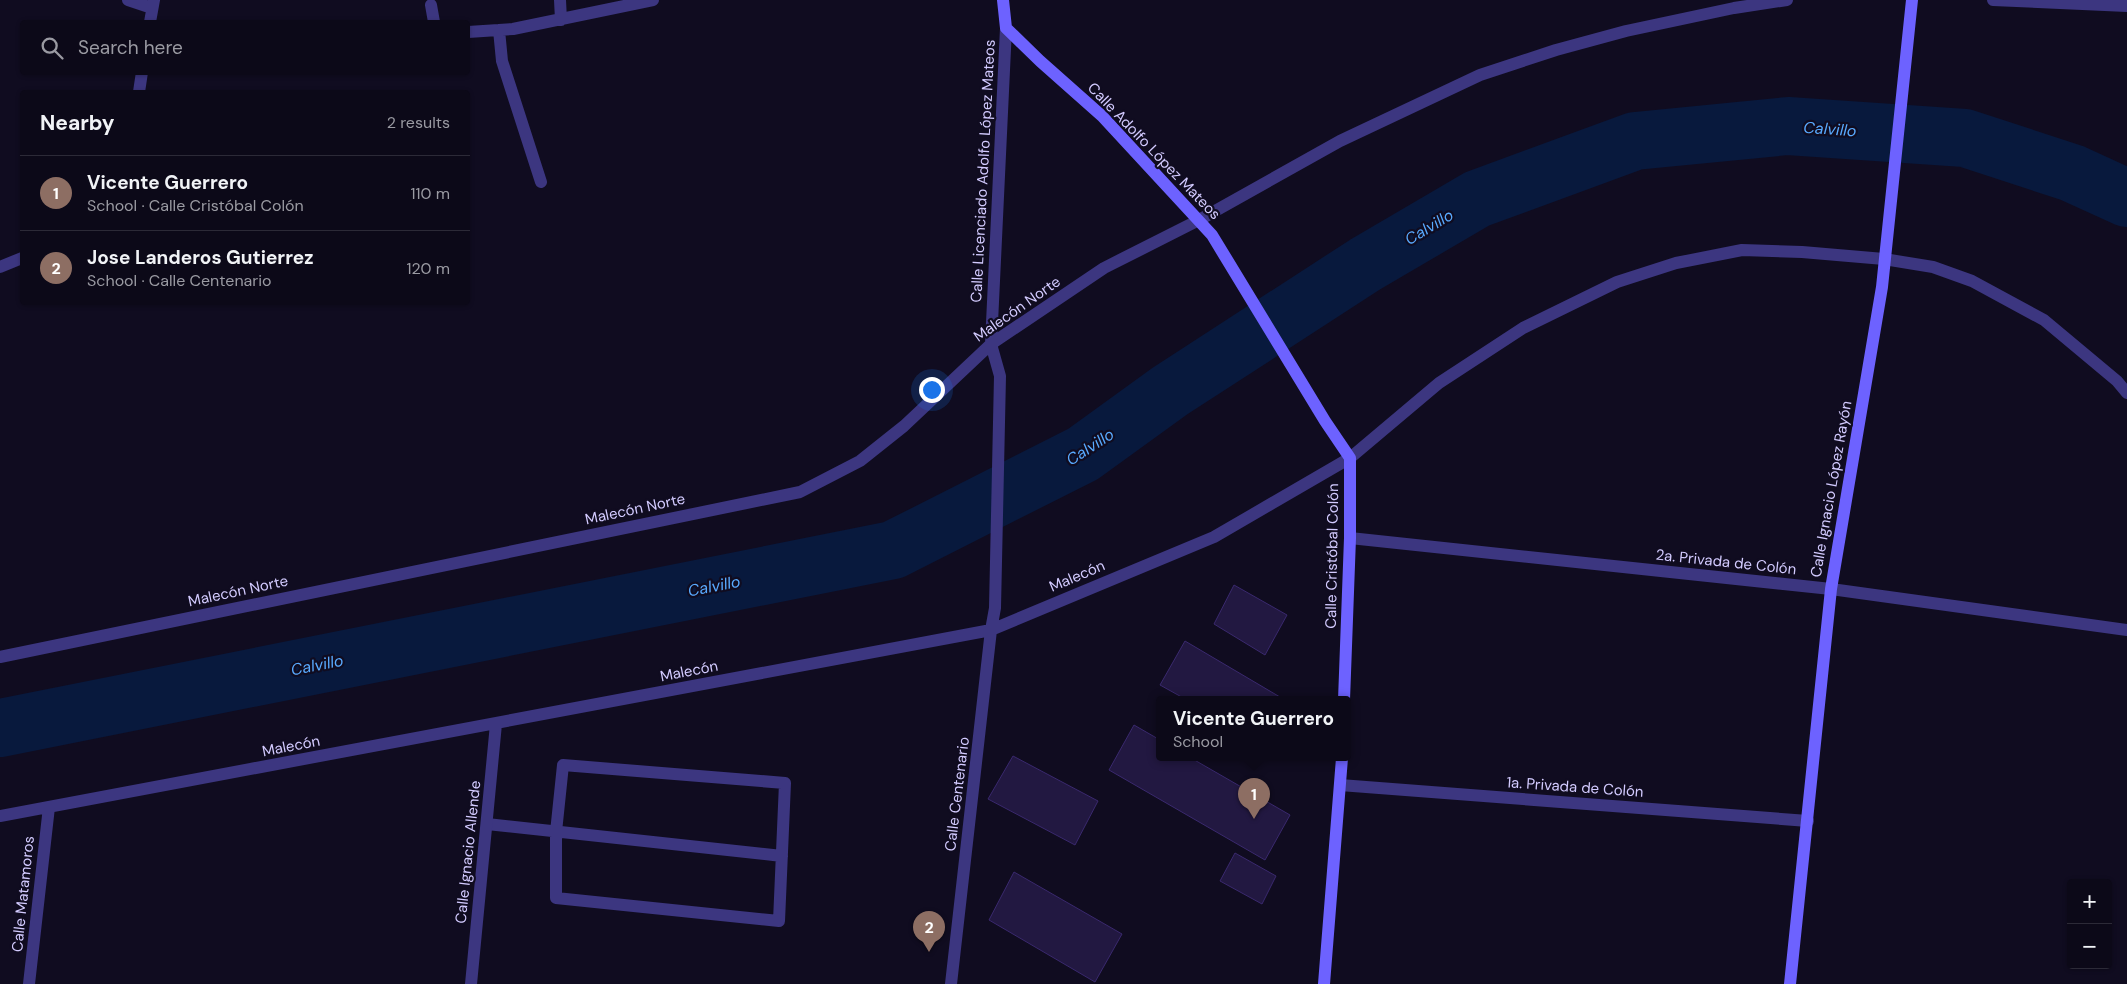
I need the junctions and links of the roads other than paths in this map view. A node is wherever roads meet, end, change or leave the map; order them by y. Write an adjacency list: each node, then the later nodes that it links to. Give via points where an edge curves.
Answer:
1 (128, 0): 8 (street)
2 (560, 0): 13 (street)
3 (653, 0): 13 (street)
4 (1003, 0): 14 (street, Calle Licenciado Adolfo López Mateos)
5 (1787, 0): 20 (street, Malecón Norte, via 1626,31 1480,75 1340,141)
6 (1912, 0): 22 (street, Calle Ignacio López Rayón)
7 (1993, 0): 10 (street)
8 (153, 4): 11 (street)
9 (431, 5): 12 (street)
10 (2127, 6)
11 (150, 20)
12 (434, 20)
13 (561, 20): 15 (street)
14 (1006, 28): 20 (street, Calle Adolfo López Mateos, via 1102,116); 24 (street, Calle Licenciado Adolfo López Mateos)
15 (499, 30): 16 (street); 19 (street, via 502,61)
16 (470, 32)
17 (142, 75): 18 (street)
18 (139, 90)
19 (540, 182)
20 (1199, 220): 24 (street, Malecón Norte, via 1104,268); 27 (street, Calle Adolfo López Mateos, via 1212,235)
21 (20, 259): 23 (street)
22 (1884, 259): 26 (street, Malecón, via 1933,267 1972,281 2013,302 2044,320); 27 (street, Malecón, via 1742,250 1676,263 1617,282 1523,328 1492,348 1439,384); 29 (street, Calle Ignacio López Rayón)
23 (0, 267)
24 (991, 344): 25 (street, Calle Licenciado Adolfo López Mateos); 32 (street, Malecón Norte, via 904,426 860,461 800,492)
25 (1000, 376): 30 (street, Calle Centenario, via 995,608)
26 (2127, 393)
27 (1350, 458): 28 (street, Calle Cristóbal Colón); 30 (street, Malecón, via 1214,537)
28 (1350, 538): 29 (street, 2a. Privada de Colón); 33 (street, Calle Cristóbal Colón)
29 (1831, 589): 31 (street, 2a. Privada de Colón); 39 (street, Calle Ignacio López Rayón)
30 (991, 630): 34 (street, Malecón); 45 (street, Calle Centenario)
31 (2127, 630)
32 (0, 657)
33 (1344, 696)
34 (496, 724): 37 (street, Malecón); 40 (street, Calle Ignacio Allende)
35 (1342, 761): 36 (street)
36 (1340, 785): 39 (street, 1a. Privada de Colón); 46 (street)
37 (49, 807): 38 (street, Malecón); 43 (street, Calle Matamoros)
38 (0, 816)
39 (1808, 820): 47 (street, Calle Ignacio López Rayón)
40 (487, 824): 41 (street); 44 (street, Calle Ignacio Allende)
41 (556, 832): 42 (street); 42 (street, via 556,898 779,921); 42 (street, via 563,765 785,783)
42 (782, 856)
43 (29, 984)
44 (471, 984)
45 (951, 984)
46 (1324, 984)
47 (1790, 984)

